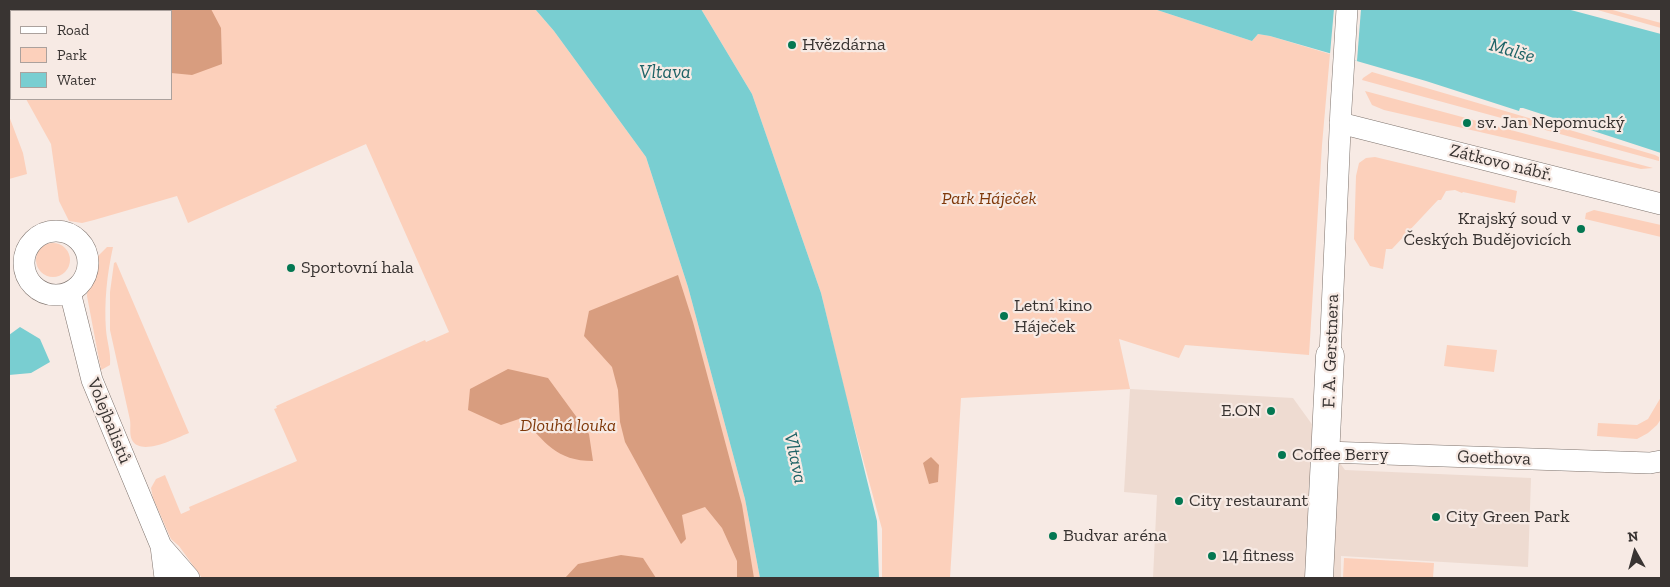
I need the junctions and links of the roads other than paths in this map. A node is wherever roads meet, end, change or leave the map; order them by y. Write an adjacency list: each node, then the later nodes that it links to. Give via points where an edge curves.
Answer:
1 (1347, 9): 2 (street, F. A. Gerstnera)
2 (1340, 123): 3 (street, Zátkovo nábř.); 6 (street, F. A. Gerstnera)
3 (1661, 204)
4 (18, 281): 5 (street, via 51,294); 5 (street, via 25,253 35,238 52,230 62,231 79,240 88,258 84,278)
5 (70, 292): 9 (street, Volejbalistů, via 92,380)
6 (1330, 356): 7 (street, F. A. Gerstnera)
7 (1326, 452): 8 (street, Goethova); 12 (street, F. A. Gerstnera)
8 (1661, 461)
9 (161, 546): 10 (street, Volejbalistů); 11 (street, Volejbalistů)
10 (165, 578)
11 (189, 578)
12 (1319, 578)

